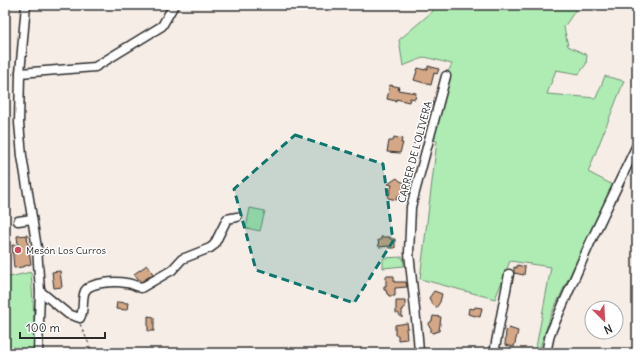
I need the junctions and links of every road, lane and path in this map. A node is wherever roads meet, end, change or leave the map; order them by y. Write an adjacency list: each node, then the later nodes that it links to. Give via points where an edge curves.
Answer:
1 (26, 5): 3 (street)
2 (174, 5): 3 (street, via 162,26 95,67)
3 (20, 73): 4 (path); 8 (street, via 20,138)
4 (5, 75)
5 (446, 76): 15 (street, CARRER DE L'OLIVERA, via 411,207 409,253)
6 (637, 146): 17 (street, via 590,243 550,334)
7 (237, 217): 12 (street, via 227,219 210,248 182,259 172,270 141,288 126,283 91,285 82,298 83,312)
8 (32, 219): 9 (street); 11 (street)
9 (18, 221)
10 (509, 274): 16 (street)
11 (40, 291): 12 (street, via 68,314); 13 (street)
12 (80, 317): 14 (path, via 80,326)
13 (38, 353)
14 (93, 353)
15 (418, 353)
16 (494, 353)
17 (546, 353)

